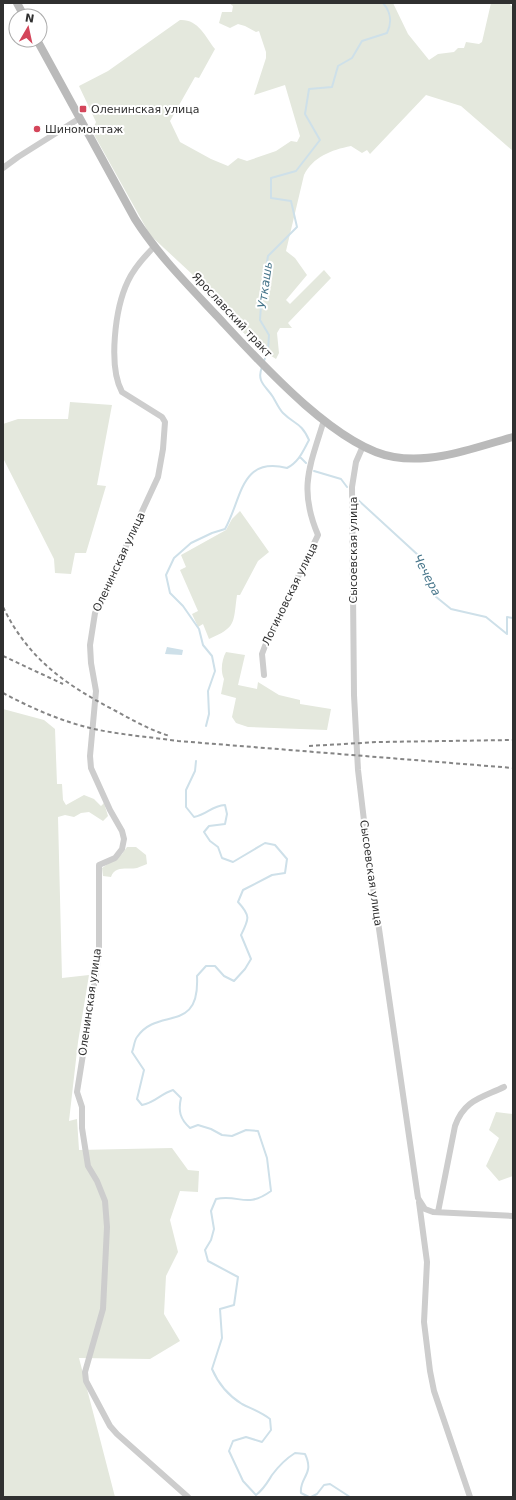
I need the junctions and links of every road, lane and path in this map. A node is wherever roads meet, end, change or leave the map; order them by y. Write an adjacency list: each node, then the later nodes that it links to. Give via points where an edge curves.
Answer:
1 (41, 48): 2 (street, Ярославский тракт)
2 (80, 118): 3 (street); 4 (street, Ярославский тракт, via 134,220)
3 (3, 168)
4 (154, 247): 5 (street, Ярославский тракт, via 248,350); 14 (street, Оленинская улица, via 135,268 122,295 117,315 114,349 117,377 122,392 158,414 165,422 158,477 95,613 90,645 96,691 90,756 92,768 124,839 122,849 115,858 99,865 99,954 77,1092 82,1107 82,1128 88,1166 105,1201 107,1227 103,1309 86,1365 86,1382 110,1426)
5 (324, 420): 7 (street, Ярославский тракт, via 344,436); 8 (street, Логиновская улица, via 307,476 306,489 311,518 318,535 265,646 262,654)
6 (513, 437): 7 (street, Ярославский тракт, via 422,458 394,457)
7 (363, 446): 10 (street, Сысоевская улица, via 356,462 352,487 354,695 358,770)
8 (264, 675)
9 (504, 1088): 11 (street, via 473,1101 459,1115)
10 (418, 1198): 11 (street, via 425,1209); 13 (street, Сысоевская улица)
11 (436, 1212): 12 (street); 13 (street, via 427,1214)
12 (513, 1216)
13 (422, 1227): 15 (street, Сысоевская улица, via 427,1262 424,1322 430,1371 434,1391)
14 (188, 1497)
15 (470, 1497)

